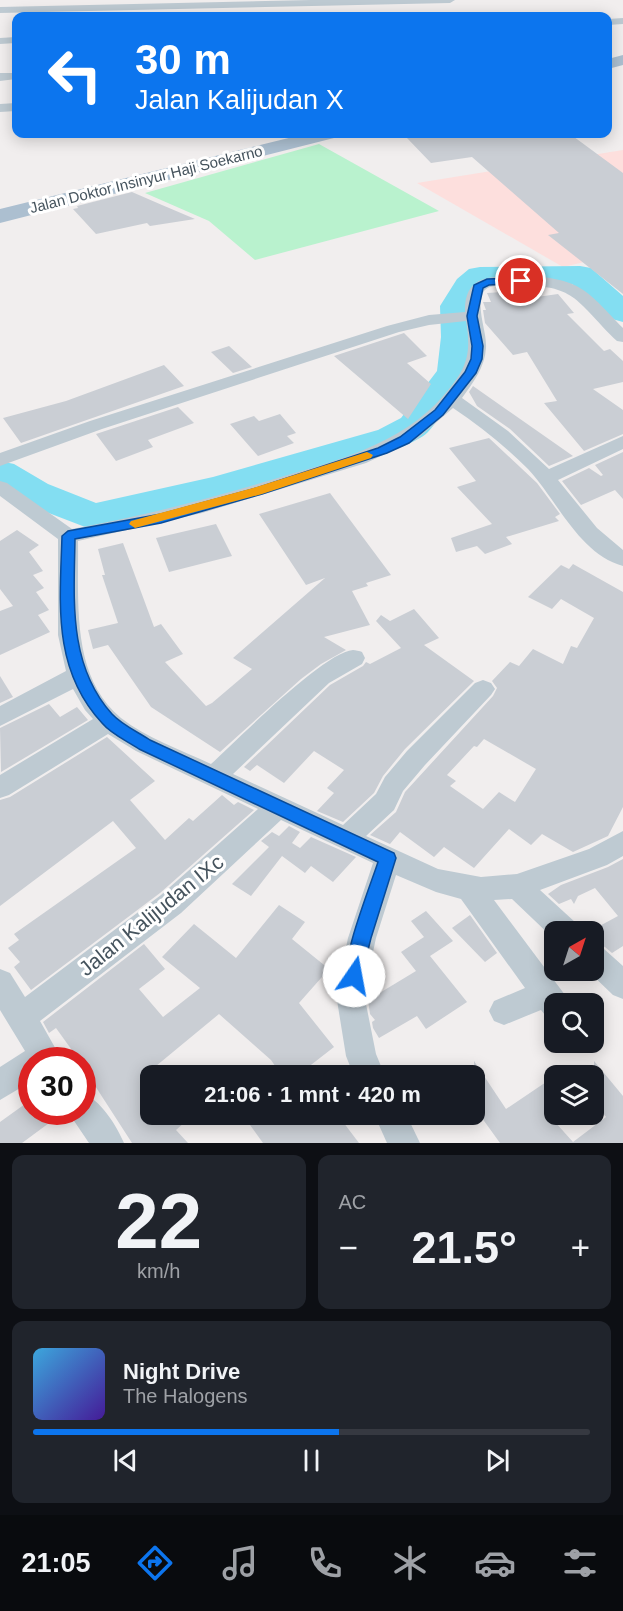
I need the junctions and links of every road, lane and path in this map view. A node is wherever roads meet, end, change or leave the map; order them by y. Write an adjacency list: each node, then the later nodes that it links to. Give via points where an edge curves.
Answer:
1 (75, 0): 4 (street)
2 (450, 0): 3 (street)
3 (368, 2): 4 (street)
4 (89, 9): 5 (street); 6 (street)
5 (0, 10)
6 (94, 12)
7 (251, 138): 9 (main road, Jalan Doktor Insinyur Haji Soekarno)
8 (300, 138): 10 (main road, Jalan Doktor Insinyur Haji Soekarno)
9 (0, 199)
10 (0, 216)
11 (464, 316): 12 (street, via 481,284 553,283 581,293); 13 (street, via 478,346 476,359); 15 (street, via 393,329)
12 (623, 337)
13 (451, 398): 16 (street, via 516,446); 18 (street, via 423,427 382,450 161,518)
14 (623, 442): 16 (street)
15 (0, 460)
16 (547, 478): 19 (street, via 598,544)
17 (2, 490): 18 (street)
18 (68, 536): 21 (street, via 66,620)
19 (623, 559)
20 (354, 658): 25 (street, via 321,677)
21 (80, 675): 23 (street); 24 (street)
22 (483, 689): 28 (street, via 416,758 394,784 385,802)
23 (0, 717)
24 (108, 721): 25 (street); 26 (street)
25 (213, 777): 27 (street)
26 (0, 788)
27 (277, 808): 28 (street); 40 (street, Jalan Kalijudan IXc, via 171,904)
28 (345, 839): 30 (street)
29 (623, 842): 31 (street, via 598,857)
30 (388, 858): 32 (street, via 427,878); 42 (street, via 362,938 350,994)
31 (518, 886): 32 (street); 33 (street)
32 (470, 890): 37 (street)
33 (555, 921)
34 (604, 967): 36 (street)
35 (0, 983): 40 (street)
36 (623, 985)
37 (547, 993)
38 (544, 1001): 39 (street)
39 (504, 1011)
40 (22, 1017): 41 (street)
41 (34, 1047)
42 (365, 1065)
43 (18, 1073): 44 (street)
44 (0, 1085)
45 (95, 1125): 47 (street)
46 (395, 1125): 48 (street)
47 (108, 1143)
48 (404, 1143)

